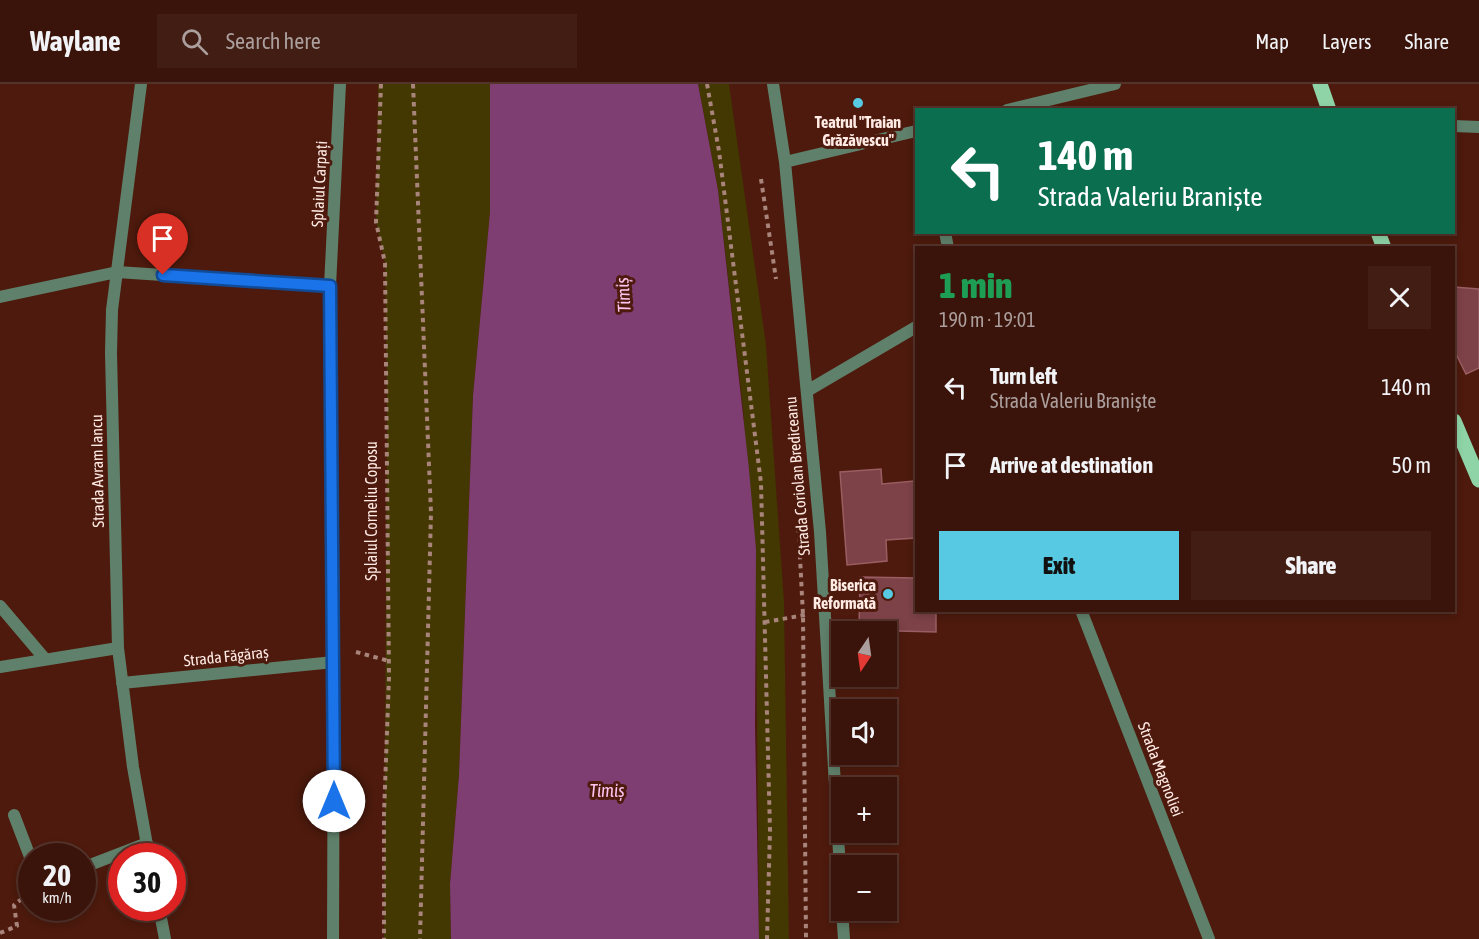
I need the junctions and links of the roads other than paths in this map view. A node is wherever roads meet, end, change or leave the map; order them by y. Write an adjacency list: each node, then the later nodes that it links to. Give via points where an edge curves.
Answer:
1 (141, 84): 12 (street, Strada Avram Iancu)
2 (340, 84): 13 (street, Splaiul Carpați)
3 (773, 84): 11 (street, Strada Coriolan Brediceanu)
4 (1115, 84): 6 (street)
5 (1320, 84): 7 (main road)
6 (1015, 108)
7 (1328, 108)
8 (1455, 126): 9 (street)
9 (1479, 127)
10 (915, 131): 11 (street)
11 (785, 162): 16 (street, Strada Coriolan Brediceanu)
12 (117, 272): 13 (street); 14 (street); 21 (street, Strada Avram Iancu, via 111,353)
13 (330, 286): 23 (street)
14 (0, 297)
15 (915, 328): 16 (street)
16 (807, 392): 29 (street, Strada Coriolan Brediceanu, via 820,532)
17 (1455, 423): 18 (main road)
18 (1479, 480)
19 (0, 606): 22 (street)
20 (1082, 612): 35 (street, Strada Magnoliei)
21 (118, 648): 22 (street); 25 (street, Strada Avram Iancu)
22 (45, 658): 24 (street)
23 (334, 662): 25 (street, Strada Făgăraș); 33 (street)
24 (0, 667)
25 (122, 683): 28 (street, Strada Avram Iancu)
26 (14, 815): 27 (street)
27 (25, 843)
28 (147, 843)
29 (839, 855)
30 (162, 921): 32 (street)
31 (843, 921): 34 (street)
32 (165, 939)
33 (333, 939)
34 (844, 939)
35 (1209, 939)

